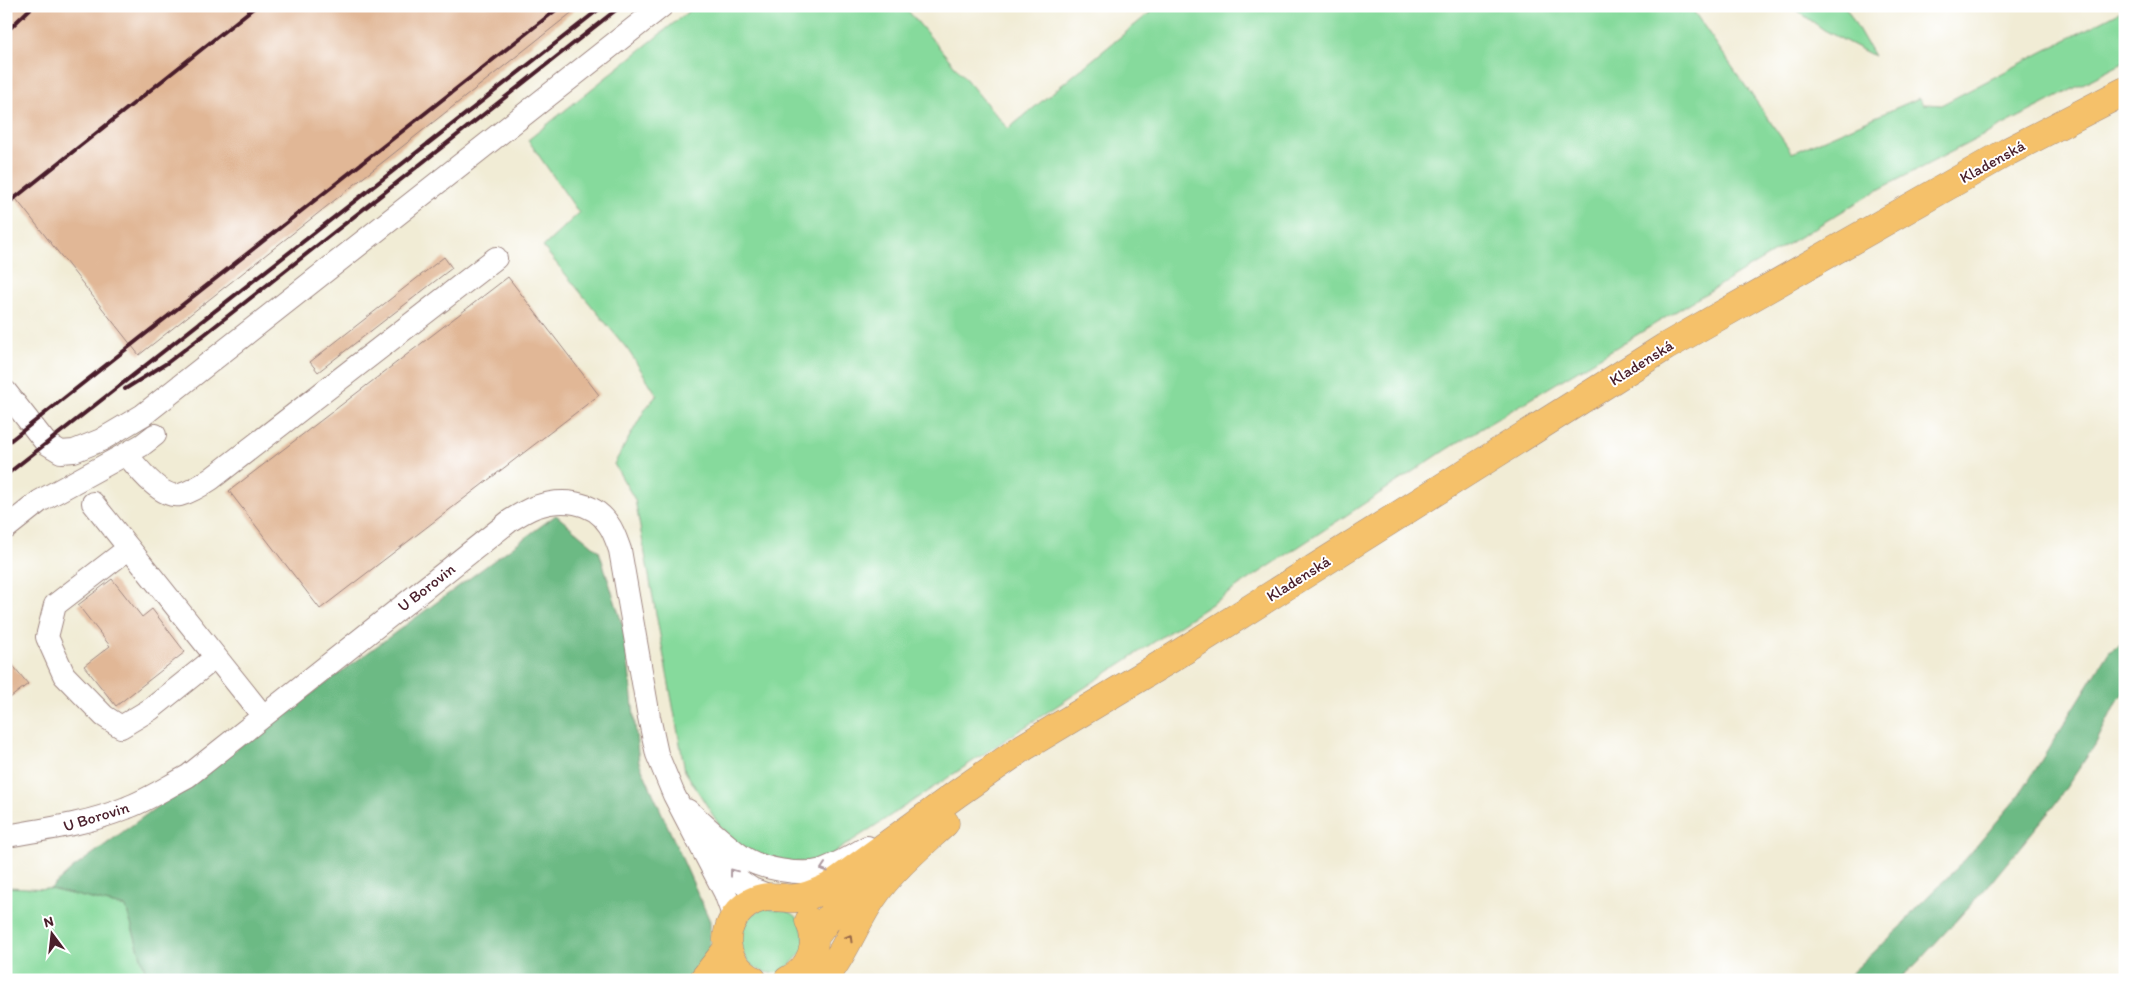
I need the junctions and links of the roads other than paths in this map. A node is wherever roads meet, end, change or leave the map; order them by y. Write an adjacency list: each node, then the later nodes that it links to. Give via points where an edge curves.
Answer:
1 (662, 6): 4 (street, via 143,415 100,440 74,451 61,452 46,444)
2 (2125, 91): 11 (main road, Kladenská, via 2009,151 1665,347)
3 (496, 258): 6 (street, via 219,474 193,490 178,495 166,493)
4 (7, 394)
5 (155, 435): 6 (street)
6 (126, 454): 8 (street, via 40,501)
7 (93, 503): 9 (street)
8 (6, 528)
9 (129, 548): 10 (street); 10 (street, via 56,605 47,637 64,675 104,716 121,727 152,709)
10 (216, 657): 12 (street)
11 (1172, 658): 13 (main road, via 1024,747); 15 (main road)
12 (263, 716): 14 (street, U Borovin, via 511,520 535,507 562,501 582,504 609,525 620,550 657,754); 16 (street, U Borovin, via 188,776 148,798 71,826)
13 (958, 793): 14 (street, one-way to 14, via 848,859 820,870 790,871 765,867 744,858); 17 (main road, via 829,887 812,895)
14 (678, 800): 17 (street, one-way to 14, via 752,889 739,880); 18 (street, via 725,893)
15 (945, 823): 19 (main road, via 851,892 830,914); 24 (main road, one-way to 15, via 873,897 902,863)
16 (6, 836)
17 (779, 898): 18 (main road, via 751,902); 19 (main road, via 796,905 805,914 812,925)
18 (734, 918): 20 (main road, via 729,927)
19 (814, 938): 23 (main road, via 809,962)
20 (728, 948): 21 (main road); 22 (main road, via 733,962)
21 (703, 980)
22 (753, 980)
23 (788, 980)
24 (823, 980)

